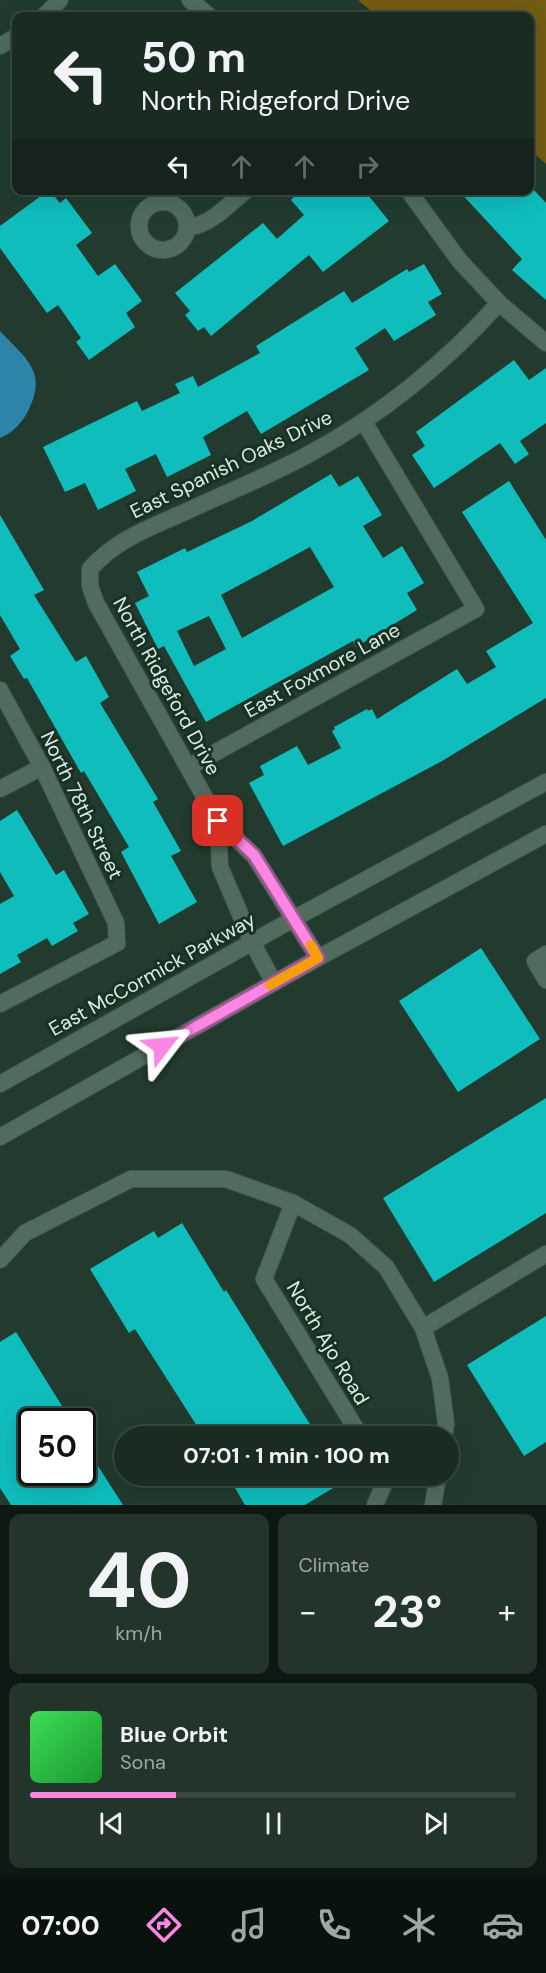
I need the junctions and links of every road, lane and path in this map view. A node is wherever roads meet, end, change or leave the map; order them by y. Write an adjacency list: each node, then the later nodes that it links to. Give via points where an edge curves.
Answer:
1 (60, 0): 3 (street)
2 (190, 0): 4 (street)
3 (48, 12)
4 (204, 12)
5 (240, 195): 7 (street, via 211,220)
6 (412, 195): 8 (street, via 459,260)
7 (187, 228)
8 (499, 303): 9 (street); 10 (street, East Spanish Oaks Drive, via 445,360)
9 (546, 343)
10 (364, 422): 11 (street, East Spanish Oaks Drive, via 255,481 124,539); 14 (street, East Foxmore Lane, via 476,609)
11 (90, 569): 14 (street, North Ridgeford Drive, via 96,603)
12 (0, 690): 13 (street, North 78th Street)
13 (42, 766): 16 (street); 25 (street, North 78th Street, via 116,923 117,942)
14 (189, 767): 17 (street, North Ridgeford Drive)
15 (546, 782): 19 (street, East McCormick Parkway)
16 (0, 789)
17 (218, 821): 19 (street, North Ridgeford Drive, via 254,855); 20 (street, North Ridgeford Drive, via 220,867)
18 (546, 834): 22 (street)
19 (295, 918): 20 (street, East McCormick Parkway); 22 (street, North Ridgeford Drive)
20 (252, 942): 24 (street, North Ridgeford Drive); 26 (street, East McCormick Parkway)
21 (546, 954): 23 (street, via 535,961)
22 (318, 958): 24 (street)
23 (546, 980)
24 (274, 983): 27 (street)
25 (0, 1004)
26 (0, 1084)
27 (0, 1137)
28 (293, 1203): 30 (street, via 226,1179 131,1179 25,1233); 31 (street, via 350,1235 386,1267); 32 (street, North Ajo Road, via 264,1279)
29 (546, 1254): 31 (street)
30 (0, 1260)
31 (423, 1328): 33 (street, via 440,1378)
32 (354, 1426)
33 (446, 1426)
34 (383, 1486): 36 (street)
35 (436, 1486): 37 (street)
36 (375, 1505)
37 (433, 1505)

